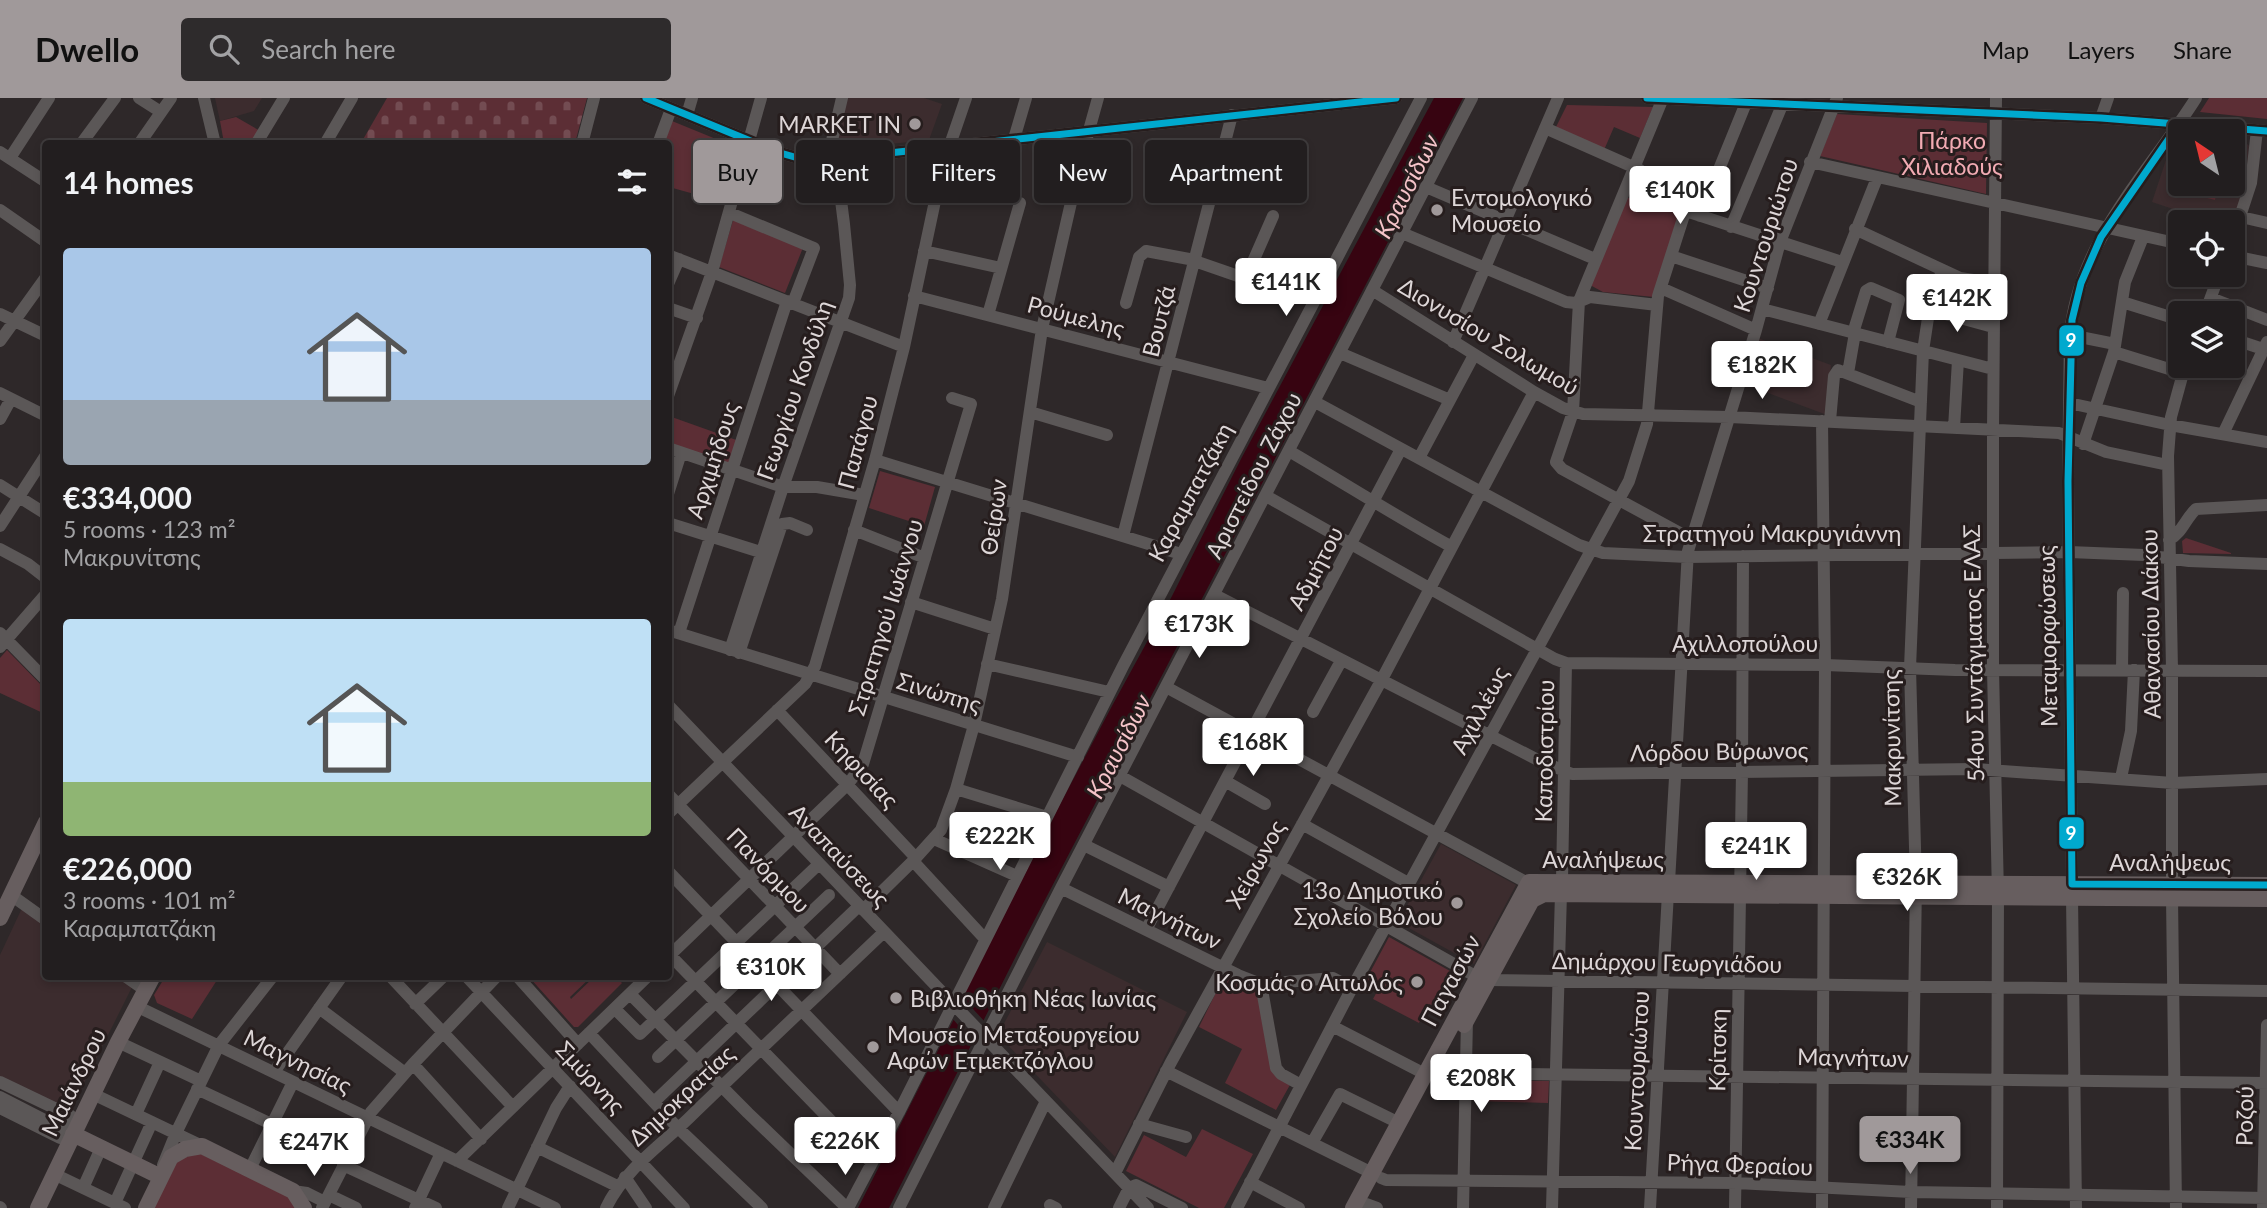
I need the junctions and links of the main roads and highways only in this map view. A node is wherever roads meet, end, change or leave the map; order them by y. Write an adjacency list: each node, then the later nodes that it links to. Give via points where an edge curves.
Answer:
1 (42, 830): 7 (main road)
2 (1528, 884): 4 (main road, Αναλήψεως, via 1537,881); 8 (main road, Παγασών)
3 (2267, 885): 5 (main road, Αναλήψεως)
4 (1557, 889): 5 (main road, Αναλήψεως); 8 (main road, Παγασών, via 1532,900)
5 (2172, 891): 6 (main road, Αναλήψεως)
6 (2267, 899)
7 (0, 918)
8 (1483, 978): 10 (main road, Παγασών); 10 (main road, Παγασών, via 1467,1019)
9 (149, 983): 11 (main road, Μαιάνδρου)
10 (1437, 1071): 13 (main road, Παγασών); 13 (main road, Παγασών, via 1399,1123)
11 (69, 1132): 12 (main road); 15 (main road, Μαιάνδρου)
12 (162, 1175): 16 (main road); 17 (main road, via 171,1157 202,1146 293,1191)
13 (1376, 1175): 14 (main road, Παγασών)
14 (1365, 1207)
15 (38, 1208)
16 (146, 1208)
17 (304, 1208)

